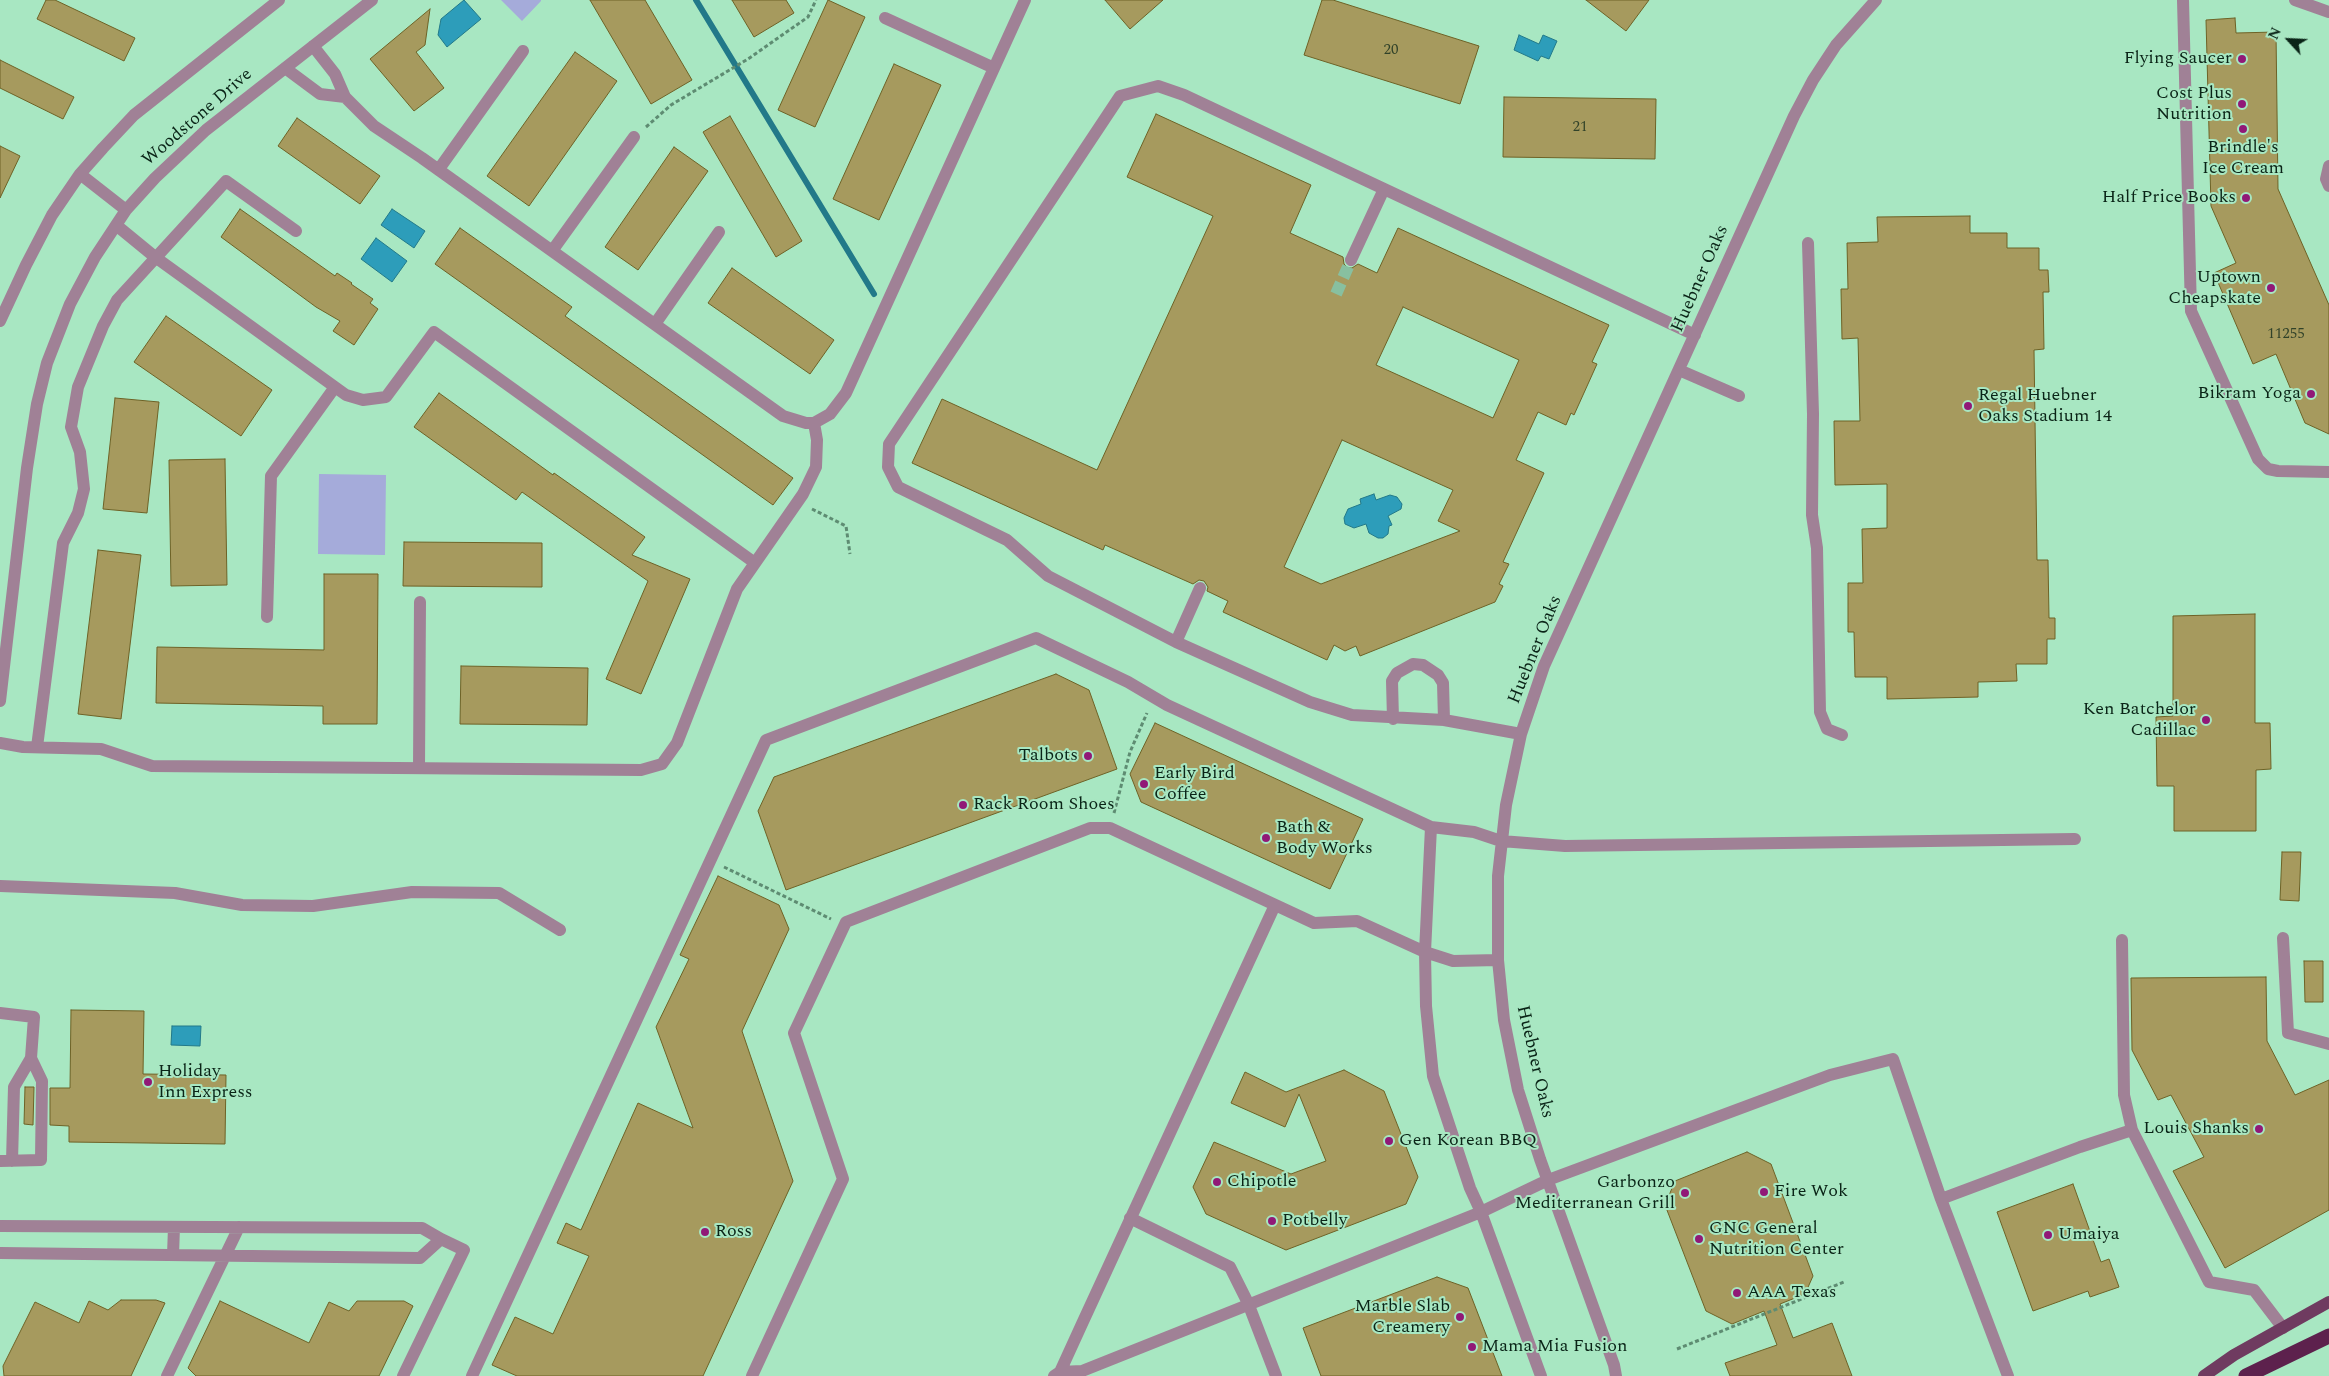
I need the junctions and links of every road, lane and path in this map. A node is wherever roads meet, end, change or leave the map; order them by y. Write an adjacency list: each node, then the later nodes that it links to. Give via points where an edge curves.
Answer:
1 (279, 0): 18 (street, via 134,115)
2 (372, 0): 10 (street, Woodstone Drive)
3 (816, 0): 15 (path, via 808,17 748,60 671,105)
4 (1025, 0): 13 (street)
5 (1876, 0): 31 (street, Huebner Oaks, via 1836,46 1813,80)
6 (2183, 0): 36 (street, via 2191,311 2258,459 2268,469 2278,471)
7 (2295, 0): 8 (street)
8 (2329, 12)
9 (885, 18): 13 (street)
10 (313, 46): 12 (street, Woodstone Drive); 14 (street, via 335,74)
11 (524, 52): 17 (street)
12 (286, 68): 14 (street, via 320,94); 21 (street, Woodstone Drive, via 206,130)
13 (994, 68): 35 (street, via 846,393 830,414)
14 (345, 97): 17 (street, via 374,126)
15 (634, 137): 26 (street)
16 (2329, 166): 19 (street, via 2326,178)
17 (439, 169): 26 (street)
18 (80, 174): 21 (street); 29 (street, via 52,215)
19 (2329, 186)
20 (1384, 189): 28 (street); 31 (street); 43 (street, via 1184,95 1158,86 1120,96 889,444 888,467 898,487 1007,540 1048,576)
21 (126, 210): 22 (street, Woodstone Drive)
22 (116, 225): 27 (street); 45 (street, Woodstone Drive, via 70,304 45,371 27,468)
23 (296, 230): 27 (street, via 226,181)
24 (719, 232): 30 (street)
25 (1808, 243): 49 (street, via 1812,515 1816,548 1820,712 1827,729)
26 (552, 251): 30 (street)
27 (155, 257): 33 (street); 51 (street, via 117,300 78,387 71,427 80,452 84,488 78,513 63,543)
28 (1351, 260)
29 (0, 320)
30 (655, 324): 35 (street, via 783,416 797,422)
31 (1694, 335): 32 (street, Huebner Oaks)
32 (1679, 370): 34 (street); 48 (street, Huebner Oaks, via 1544,666)
33 (335, 387): 39 (street, via 346,395 363,400 386,397 434,332); 42 (street, via 271,476)
34 (1739, 396)
35 (814, 423): 37 (street, via 816,467)
36 (2329, 472)
37 (798, 502): 38 (path, via 846,526); 39 (street)
38 (850, 554)
39 (755, 563): 52 (street, via 737,590 677,743 662,764 641,770)
40 (1200, 588): 43 (street)
41 (420, 602): 52 (street)
42 (267, 617)
43 (1176, 642): 46 (street, via 1310,702 1352,715)
44 (1154, 698): 53 (street); 54 (path, via 1130,752); 57 (street, via 1036,638 766,740)
45 (0, 701)
46 (1393, 719): 47 (street); 47 (street, via 1392,681 1404,667 1413,664 1423,665 1438,675 1443,683)
47 (1444, 720): 48 (street)
48 (1521, 734): 56 (street, Huebner Oaks)
49 (1842, 734)
50 (0, 743): 51 (street)
51 (37, 747): 52 (street, via 100,749 152,766)
52 (419, 768)
53 (1431, 827): 56 (street, via 1474,832); 64 (street)
54 (1110, 828): 59 (street); 60 (street, via 1090,828)
55 (2075, 839): 56 (street, via 1565,846)
56 (1501, 841): 65 (street, Huebner Oaks)
57 (710, 860): 60 (path); 92 (street)
58 (0, 886): 61 (street, via 175,893 251,905 313,906 412,892 499,893)
59 (1275, 905): 64 (street, via 1314,924 1357,921); 74 (street)
60 (845, 925): 93 (street, via 794,1033 843,1179)
61 (560, 930)
62 (2284, 938): 67 (street, via 2288,1033)
63 (2122, 940): 69 (street, via 2124,1095)
64 (1425, 952): 65 (street, via 1453,962); 73 (street, via 1433,1076)
65 (1498, 960): 71 (street, Huebner Oaks, via 1504,1020 1518,1090)
66 (0, 1013): 68 (street, via 34,1017)
67 (2329, 1044)
68 (31, 1058): 70 (street, via 14,1087); 70 (street, via 42,1081 41,1160)
69 (2132, 1130): 72 (street); 85 (street, via 2209,1282 2254,1290)
70 (6, 1161)
71 (1548, 1180): 72 (street, via 1830,1075 1893,1059); 73 (street); 88 (street, Huebner Oaks)
72 (1942, 1199): 96 (street)
73 (1481, 1212): 84 (street); 95 (street)
74 (1130, 1218): 84 (street, via 1230,1267); 89 (street)
75 (0, 1226): 76 (street)
76 (174, 1227): 77 (street); 80 (street)
77 (239, 1227): 78 (street, via 422,1228); 81 (street)
78 (441, 1239): 81 (street, via 420,1258); 91 (street, via 464,1250)
79 (0, 1253): 80 (street)
80 (173, 1255): 81 (street)
81 (226, 1255): 90 (street)
82 (1844, 1282): 87 (path)
83 (2329, 1302): 85 (main road)
84 (1248, 1303): 89 (street, via 1082,1371); 94 (street)
85 (2283, 1328): 97 (main road)
86 (2329, 1336): 98 (highway)
87 (1677, 1349)
88 (1617, 1372)
89 (1058, 1375)
90 (167, 1376)
91 (403, 1376)
92 (472, 1376)
93 (752, 1376)
94 (1276, 1376)
95 (1540, 1376)
96 (2008, 1376)
97 (2204, 1376)
98 (2246, 1376)

